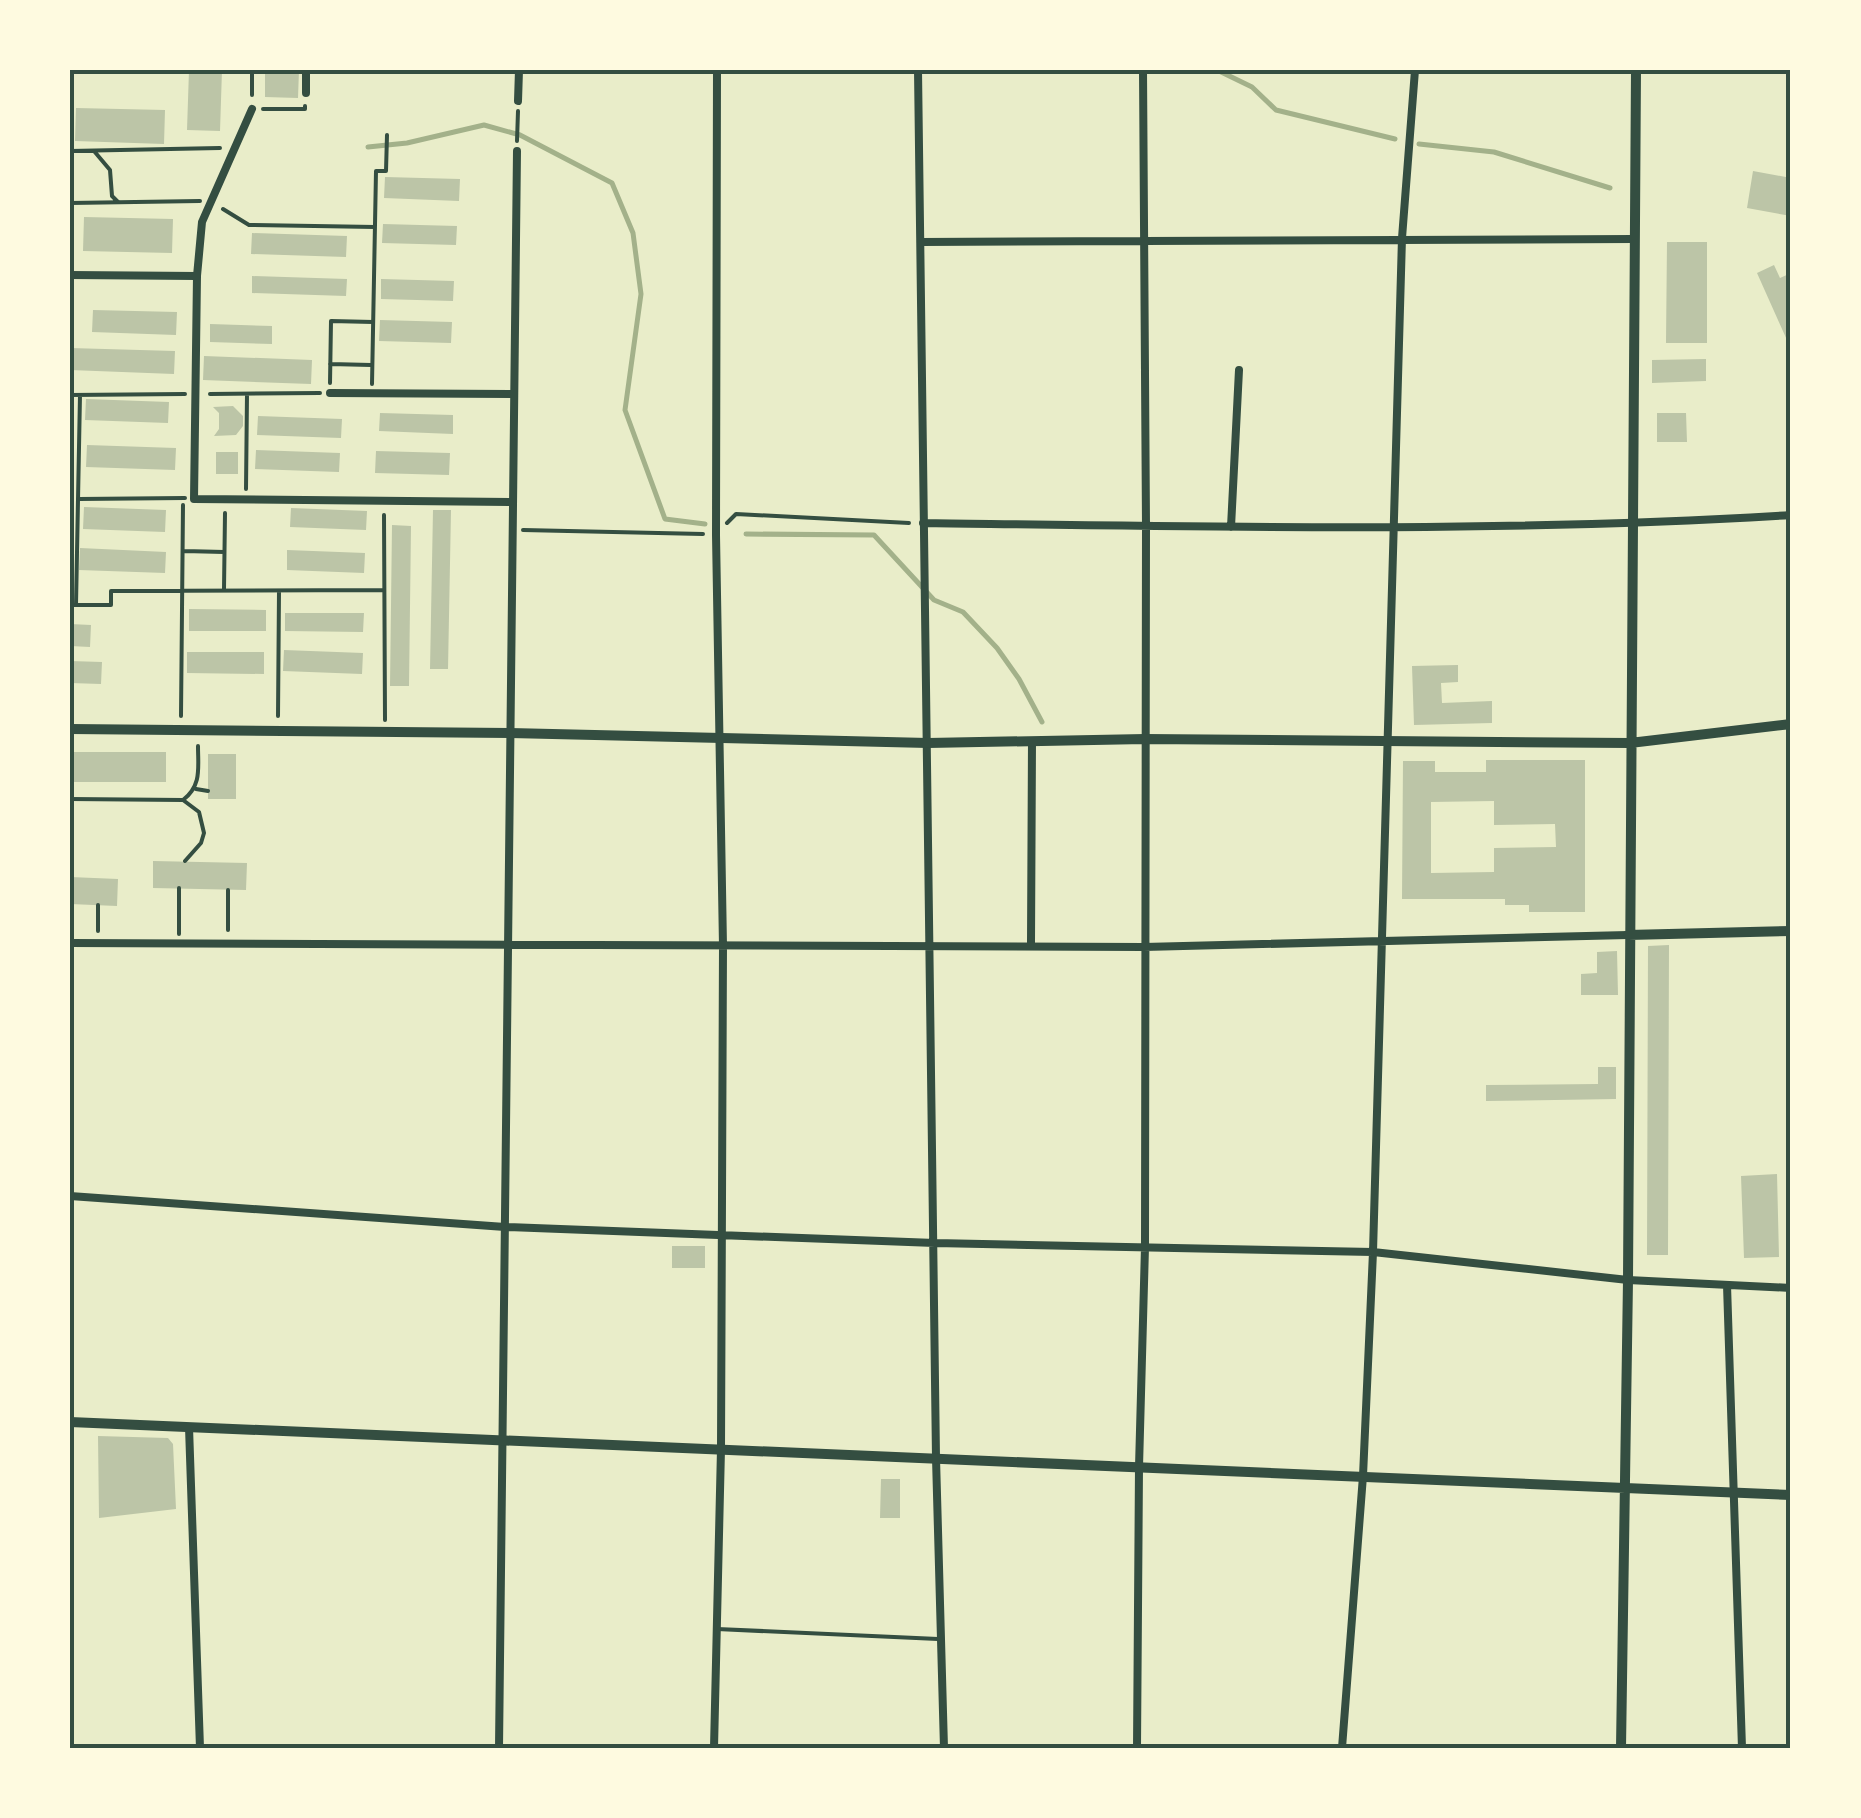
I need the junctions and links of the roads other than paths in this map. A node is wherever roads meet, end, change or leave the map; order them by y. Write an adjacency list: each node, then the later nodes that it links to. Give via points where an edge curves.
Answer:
1 (306, 70): 8 (street)
2 (519, 70): 9 (street)
3 (717, 70): 31 (street)
4 (918, 70): 15 (street)
5 (1143, 70): 14 (street)
6 (1415, 70): 12 (street)
7 (1636, 70): 13 (street)
8 (306, 93)
9 (518, 101)
10 (252, 109): 17 (street, via 202,222)
11 (517, 151): 20 (street)
12 (1402, 238): 13 (street); 14 (street); 27 (street)
13 (1634, 238): 24 (street)
14 (1146, 241): 15 (street); 25 (street)
15 (921, 242): 23 (street)
16 (70, 275): 17 (street)
17 (197, 276): 21 (street, via 194,498)
18 (1239, 370): 26 (street)
19 (330, 393): 20 (street)
20 (514, 394): 21 (street)
21 (513, 502): 30 (street)
22 (1791, 515): 24 (street)
23 (923, 523): 25 (street); 35 (street)
24 (1632, 525): 27 (street); 36 (street)
25 (1146, 526): 26 (street); 32 (street)
26 (1231, 527): 27 (street)
27 (1396, 529): 34 (street)
28 (1791, 724): 36 (street)
29 (70, 729): 30 (street)
30 (510, 733): 31 (street); 41 (street)
31 (720, 739): 35 (street); 44 (street)
32 (1145, 739): 33 (street); 34 (street); 45 (street)
33 (1032, 741): 35 (street); 42 (street)
34 (1387, 741): 36 (street); 39 (street)
35 (928, 743): 43 (street)
36 (1630, 743): 38 (street)
37 (1791, 931): 38 (street)
38 (1628, 935): 39 (street); 52 (street)
39 (1382, 942): 45 (street); 51 (street)
40 (70, 943): 41 (street)
41 (508, 943): 44 (street); 47 (street)
42 (1031, 944): 43 (street); 45 (street)
43 (930, 945): 44 (street); 49 (street)
44 (723, 946): 48 (street)
45 (1144, 947): 50 (street)
46 (70, 1196): 47 (street)
47 (505, 1227): 48 (street); 57 (street)
48 (722, 1233): 49 (street); 58 (street)
49 (935, 1243): 50 (street); 59 (street)
50 (1145, 1248): 51 (street); 60 (street)
51 (1373, 1252): 52 (street); 61 (street)
52 (1628, 1280): 53 (street); 62 (street)
53 (1727, 1285): 54 (street); 63 (street)
54 (1791, 1288)
55 (70, 1422): 56 (street)
56 (189, 1427): 57 (street); 67 (street)
57 (502, 1440): 58 (street); 68 (street)
58 (721, 1449): 59 (street); 65 (street)
59 (936, 1458): 60 (street); 66 (street)
60 (1139, 1467): 61 (street); 71 (street)
61 (1362, 1476): 62 (street); 72 (street)
62 (1626, 1488): 63 (street); 73 (street)
63 (1733, 1492): 64 (street); 74 (street)
64 (1791, 1494)
65 (718, 1629): 66 (lane); 69 (street)
66 (942, 1640): 70 (street)
67 (200, 1748)
68 (499, 1748)
69 (714, 1748)
70 (944, 1748)
71 (1137, 1748)
72 (1342, 1748)
73 (1621, 1748)
74 (1742, 1748)

